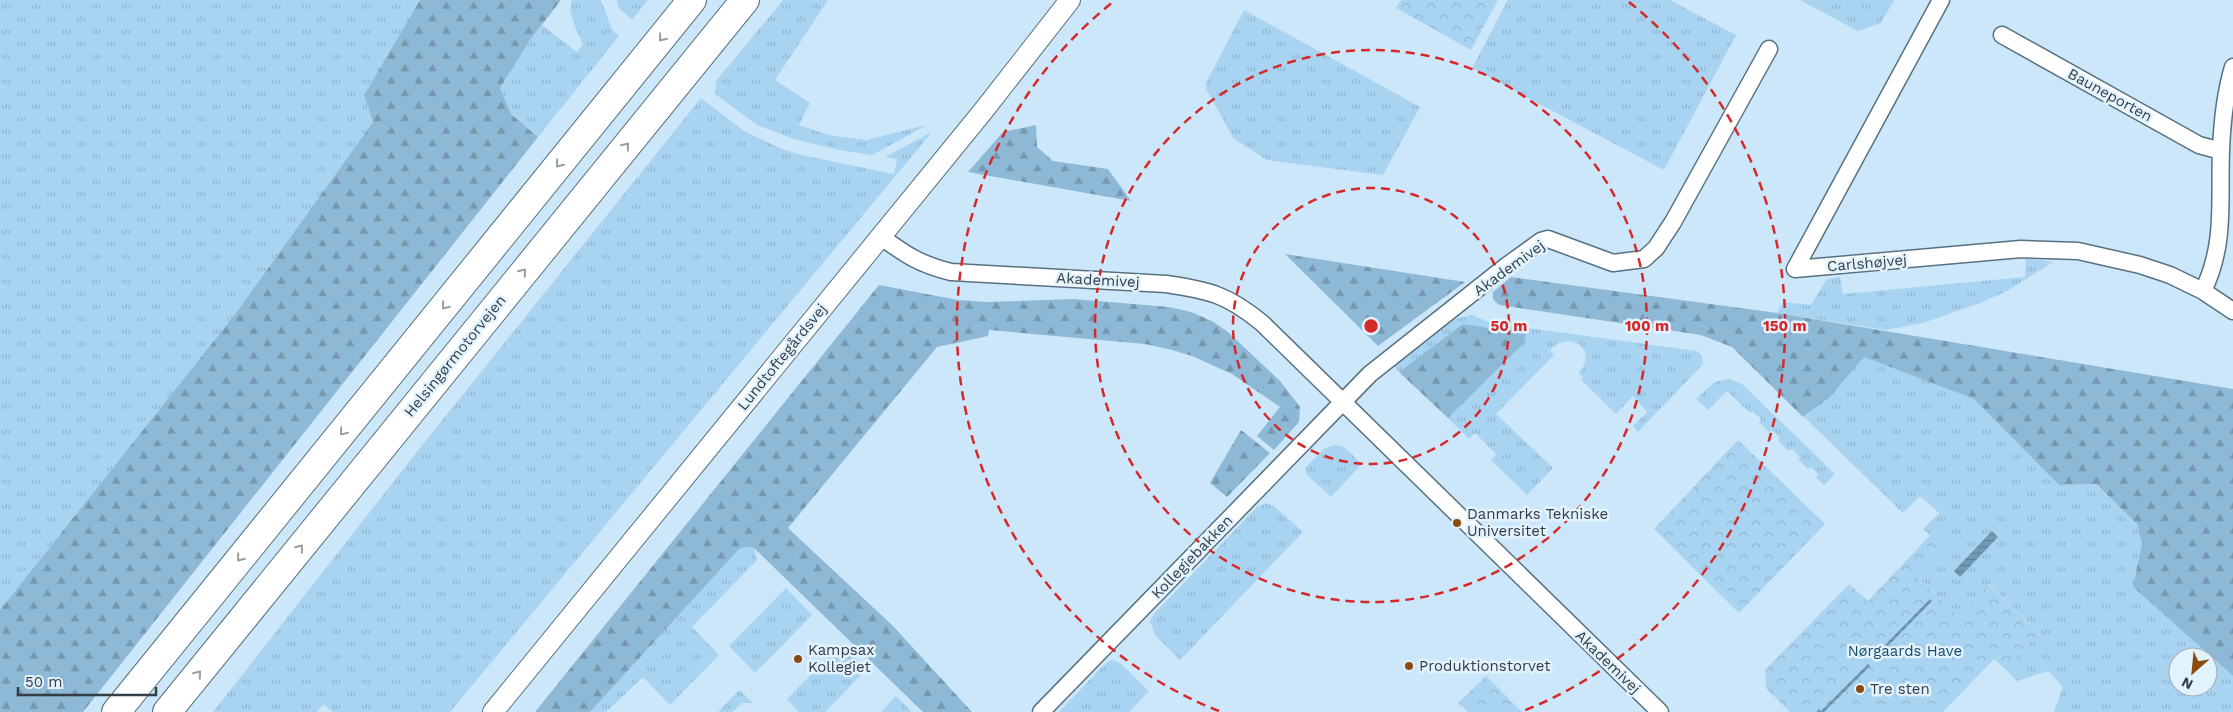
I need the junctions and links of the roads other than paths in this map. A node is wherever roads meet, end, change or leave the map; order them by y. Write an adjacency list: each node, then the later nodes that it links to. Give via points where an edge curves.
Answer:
1 (692, 0): 13 (highway, one-way to 13)
2 (745, 0): 14 (highway, Helsingørmotorvejen, one-way to 2)
3 (1070, 0): 9 (street, Lundtoftegårdsvej)
4 (1941, 0): 10 (street, Carlshøjvej, via 1795,269 2047,248 2078,251 2140,265)
5 (2002, 35): 8 (street, Bauneporten, via 2199,144)
6 (1769, 49): 12 (street, Akademivej, via 1673,222 1656,248 1644,259 1613,263 1548,239 1541,241 1383,363)
7 (2233, 67): 8 (street, via 2226,98)
8 (2221, 151): 10 (street, via 2220,236)
9 (880, 236): 12 (street, Akademivej, via 910,258 951,272 1166,284 1224,296 1244,307 1262,323); 15 (street, Lundtoftegårdsvej)
10 (2203, 291): 11 (street, Carlshøjvej)
11 (2233, 311)
12 (1343, 402): 16 (street, Kollegiebakken); 17 (street, Akademivej)
13 (116, 712)
14 (167, 712)
15 (493, 712)
16 (1041, 712)
17 (1660, 712)

